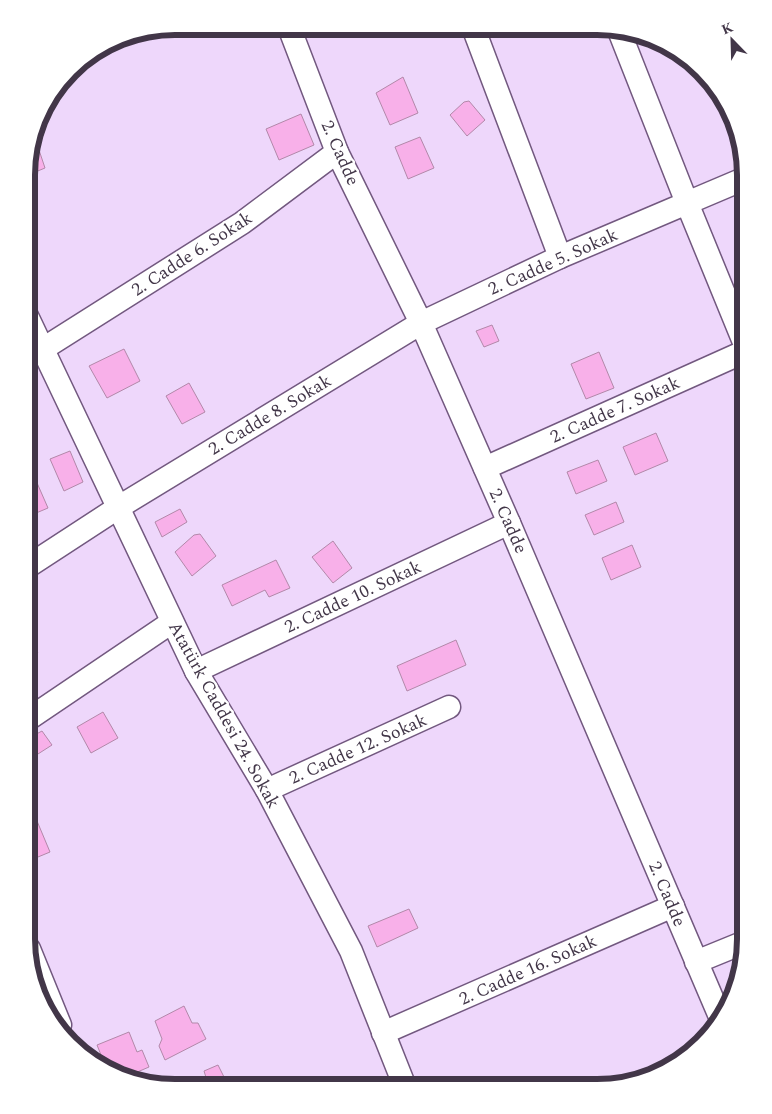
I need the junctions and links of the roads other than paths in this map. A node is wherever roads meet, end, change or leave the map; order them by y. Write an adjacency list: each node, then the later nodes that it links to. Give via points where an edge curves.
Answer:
1 (292, 35): 4 (street, 2. Cadde)
2 (476, 35): 7 (street)
3 (622, 37): 6 (street)
4 (337, 152): 8 (street, 2. Cadde); 10 (street, 2. Cadde 6. Sokak, via 242,223)
5 (737, 182): 6 (street, 2. Cadde 5. Sokak)
6 (687, 203): 7 (street, 2. Cadde 5. Sokak); 9 (street)
7 (560, 257): 8 (street, 2. Cadde 5. Sokak)
8 (421, 323): 12 (street, 2. Cadde); 13 (street, 2. Cadde 8. Sokak)
9 (737, 325)
10 (35, 354): 13 (street, Atatürk Caddesi 24. Sokak)
11 (737, 355): 12 (street, 2. Cadde 7. Sokak)
12 (485, 468): 14 (street, 2. Cadde)
13 (119, 507): 15 (street, 2. Cadde 8. Sokak); 16 (street, Atatürk Caddesi 24. Sokak)
14 (509, 523): 17 (street, 2. Cadde 10. Sokak); 21 (street, 2. Cadde)
15 (35, 562)
16 (172, 622): 17 (street, Atatürk Caddesi 24. Sokak); 19 (street)
17 (196, 672): 20 (street, Atatürk Caddesi 24. Sokak)
18 (449, 707): 20 (street, 2. Cadde 12. Sokak)
19 (35, 715)
20 (267, 790): 27 (street, Atatürk Caddesi 24. Sokak, via 351,951)
21 (673, 906): 23 (street, 2. Cadde); 27 (street, 2. Cadde 16. Sokak)
22 (737, 945): 23 (street)
23 (696, 962): 26 (street, 2. Cadde)
24 (40, 977): 25 (street)
25 (52, 1007)
26 (717, 1010)
27 (383, 1032): 28 (street, Atatürk Caddesi 24. Sokak)
28 (402, 1079)

